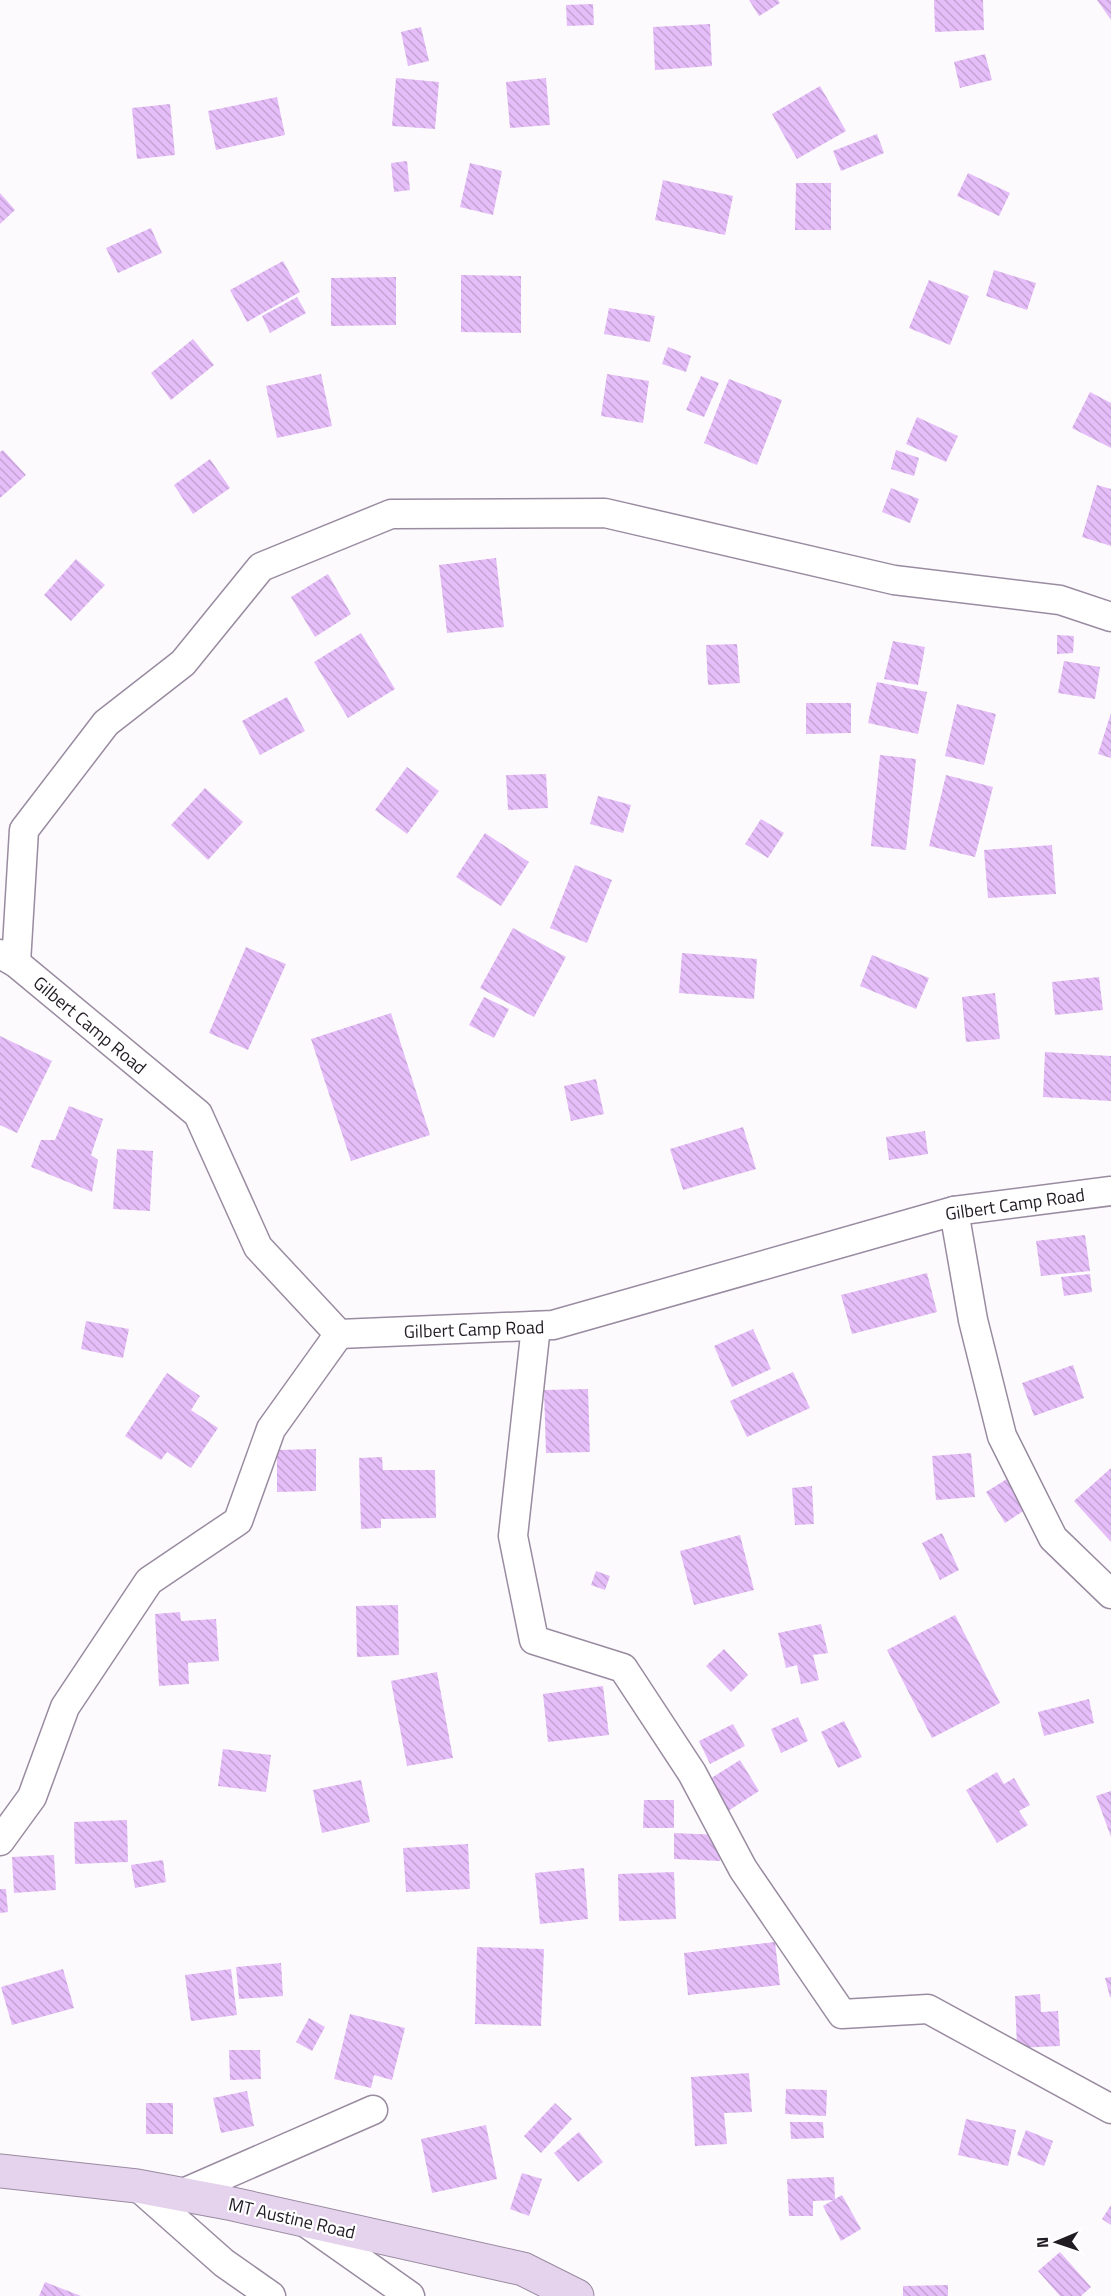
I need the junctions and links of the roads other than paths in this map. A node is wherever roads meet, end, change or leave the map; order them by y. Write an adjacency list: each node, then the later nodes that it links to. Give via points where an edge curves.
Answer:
1 (1111, 617): 2 (street, via 1060,600 894,580 604,513 391,514 261,567 183,663 106,723 24,830)
2 (8, 958): 6 (street, Gilbert Camp Road, via 198,1114 258,1246)
3 (1111, 1191): 4 (street, Gilbert Camp Road)
4 (954, 1211): 5 (street, Gilbert Camp Road, via 553,1325); 7 (street, via 973,1320 1002,1436 1053,1538)
5 (536, 1326): 6 (street, Gilbert Camp Road); 9 (street, via 513,1536 534,1640 623,1668 692,1773 743,1869 842,2014 928,2009)
6 (339, 1334): 8 (street, via 271,1429 238,1521 149,1581 65,1707 32,1797)
7 (1111, 1593)
8 (0, 1840)
9 (1111, 2109)
10 (373, 2110): 13 (street)
11 (0, 2171): 12 (street, MT Austine Road)
12 (137, 2186): 13 (street, MT Austine Road); 15 (street, via 224,2263)
13 (181, 2194): 14 (street, MT Austine Road)
14 (301, 2219): 16 (street); 17 (street, MT Austine Road, via 524,2269)
15 (271, 2296)
16 (410, 2296)
17 (577, 2296)

